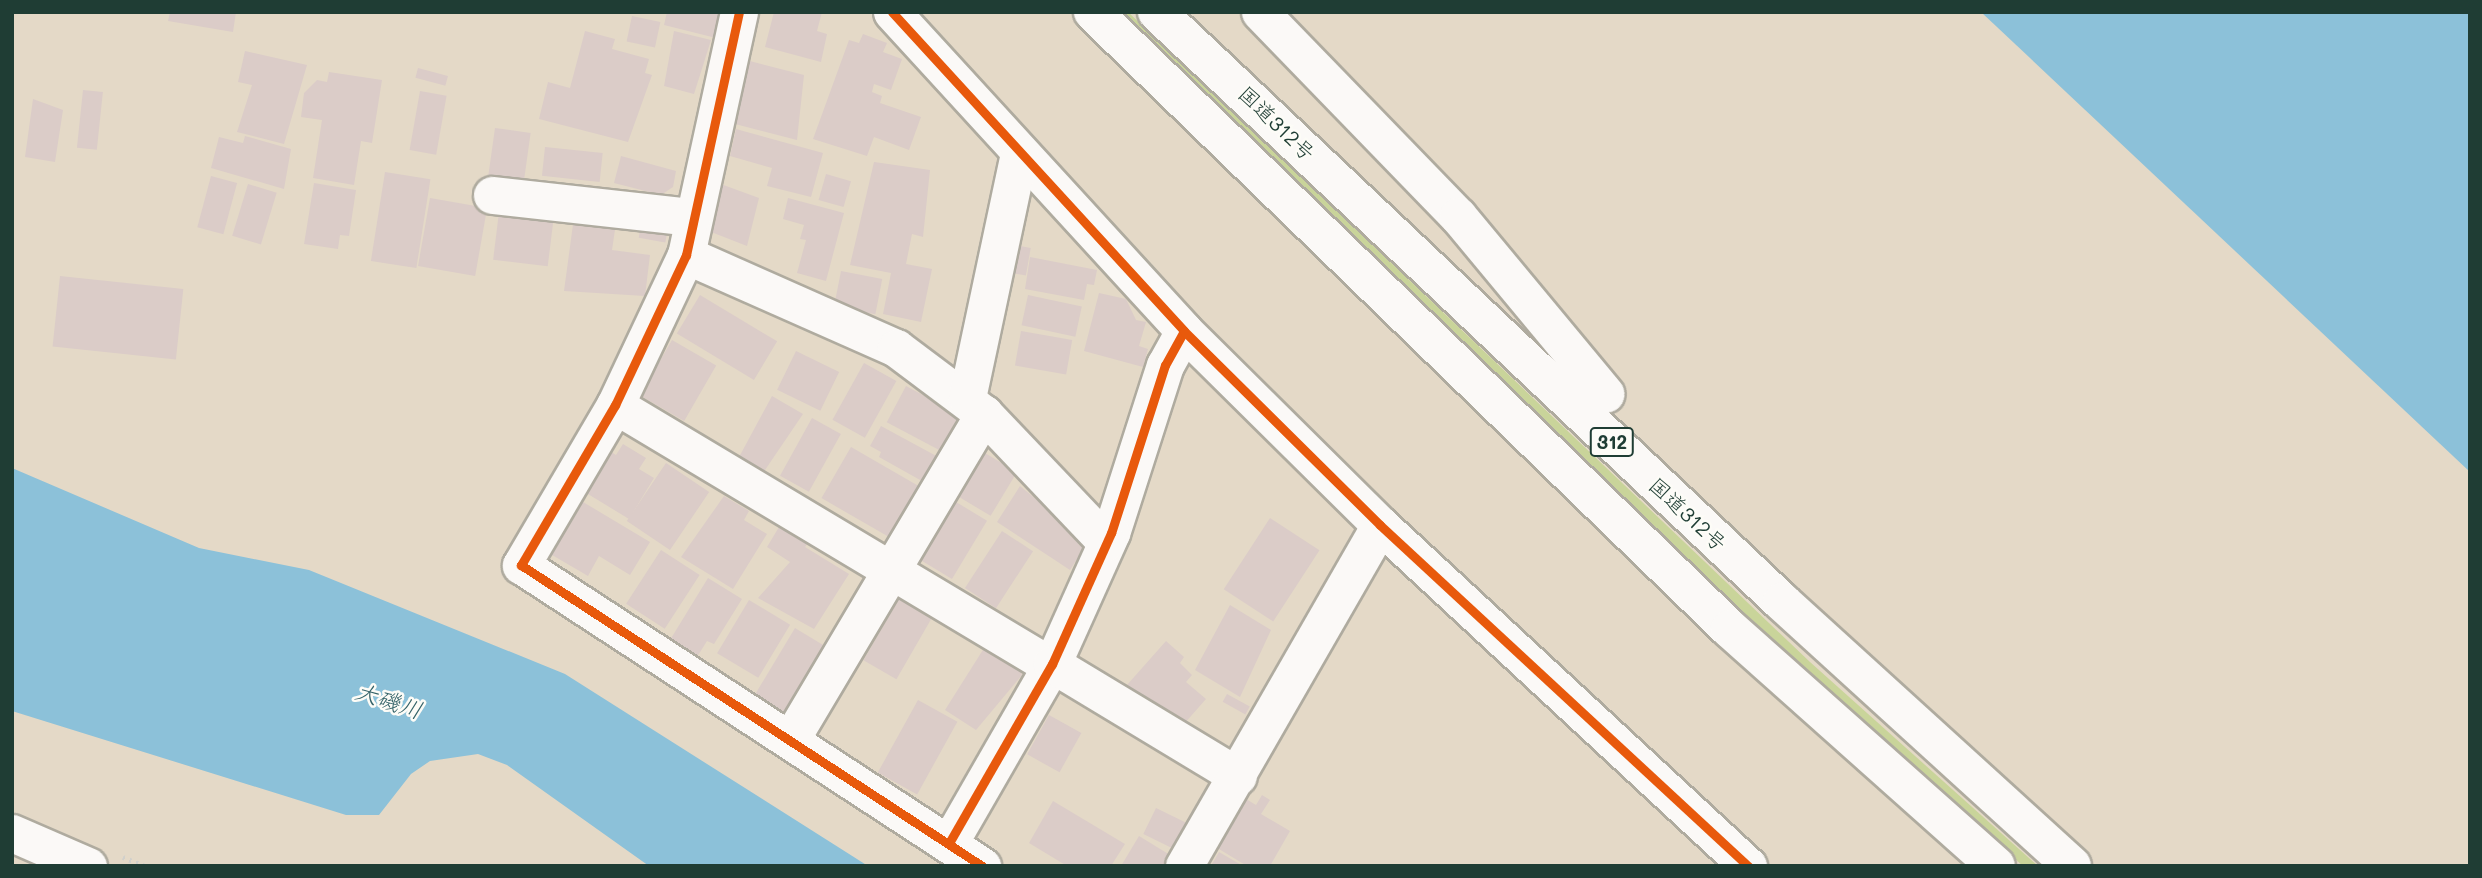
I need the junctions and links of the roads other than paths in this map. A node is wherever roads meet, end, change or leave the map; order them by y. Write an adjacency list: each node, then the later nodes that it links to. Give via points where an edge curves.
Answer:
1 (739, 12): 8 (street)
2 (892, 12): 6 (street)
3 (1093, 12): 26 (highway, 312, via 1730,629)
4 (1157, 12): 27 (highway, 国道312号 / 312, via 1782,602)
5 (1260, 12): 11 (street, via 1458,216)
6 (1019, 153): 10 (street); 13 (street)
7 (492, 195): 8 (street)
8 (692, 217): 9 (street)
9 (685, 255): 12 (street); 13 (street, via 896,348)
10 (1184, 331): 14 (street); 15 (street, via 1165,365)
11 (1606, 394)
12 (615, 405): 16 (street); 18 (street, via 521,565)
13 (975, 406): 15 (street); 16 (street)
14 (1380, 525): 19 (street); 25 (street)
15 (1107, 542): 17 (street)
16 (892, 572): 17 (street); 18 (street)
17 (1051, 665): 19 (street); 21 (street)
18 (792, 737): 21 (street)
19 (1238, 776): 24 (street)
20 (12, 833): 22 (street)
21 (949, 843): 23 (street)
22 (88, 866)
23 (982, 866)
24 (1184, 866)
25 (1748, 866)
26 (1996, 866)
27 (2072, 866)

